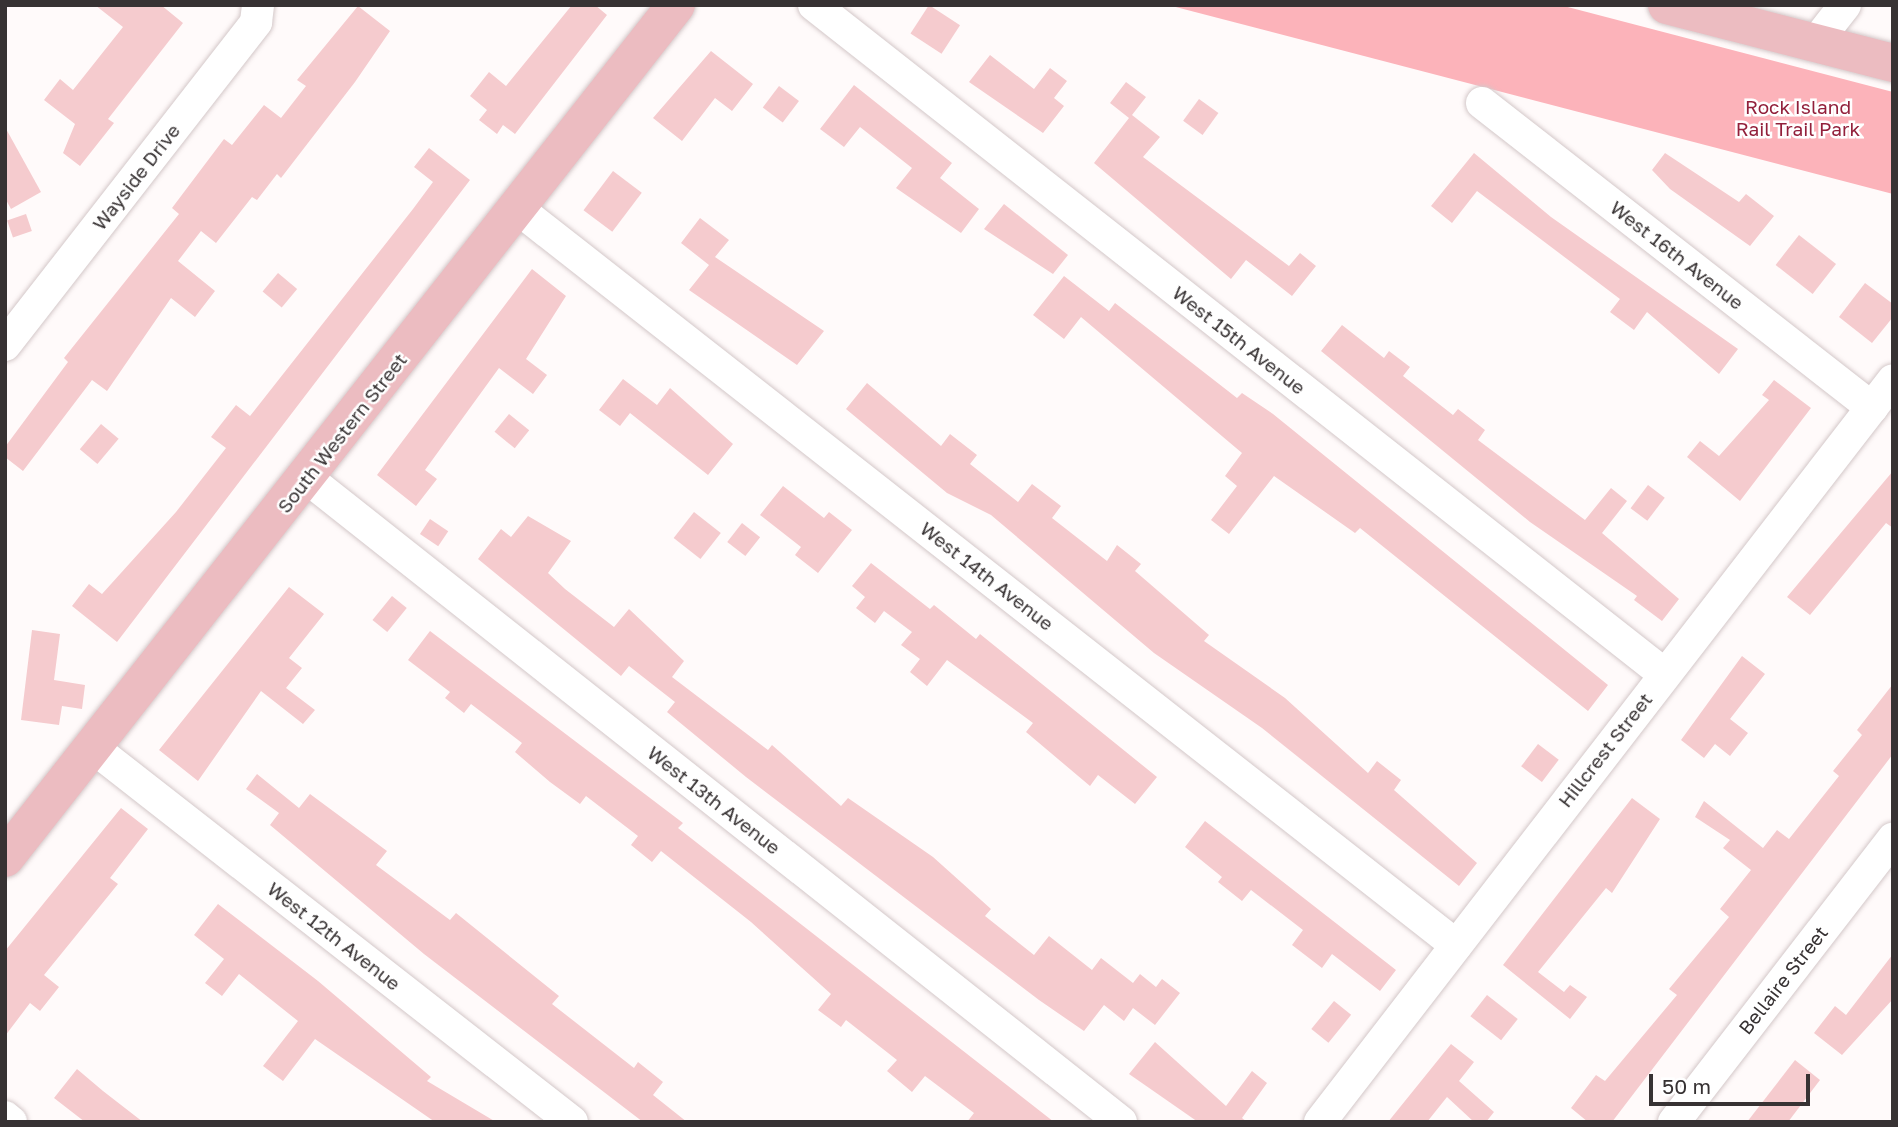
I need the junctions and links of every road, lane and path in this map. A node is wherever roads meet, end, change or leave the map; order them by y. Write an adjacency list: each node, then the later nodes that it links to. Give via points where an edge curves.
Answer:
1 (283, 5): 6 (street, Wayside Drive)
2 (676, 5): 10 (main road, South Western Street)
3 (814, 5): 15 (street, West 15th Avenue)
4 (1667, 5): 7 (main road)
5 (1845, 5): 7 (street)
6 (257, 14): 11 (street, Wayside Drive)
7 (1816, 42): 8 (main road)
8 (1893, 63)
9 (1482, 103): 13 (street, West 16th Avenue)
10 (517, 208): 14 (main road, South Western Street); 19 (street, West 14th Avenue)
11 (5, 345)
12 (1893, 380): 13 (street, Hillcrest Street)
13 (1872, 408): 15 (street, Hillcrest Street)
14 (307, 478): 16 (main road, South Western Street); 23 (street, West 13th Avenue)
15 (1664, 674): 19 (street, Hillcrest Street)
16 (96, 750): 18 (main road, South Western Street); 22 (street, West 12th Avenue)
17 (1893, 839): 25 (street, Bellaire Street)
18 (6, 858)
19 (1456, 944): 24 (street, Hillcrest Street)
20 (5, 1117): 21 (street)
21 (11, 1122)
22 (572, 1122)
23 (1121, 1122)
24 (1320, 1122)
25 (1674, 1122)

